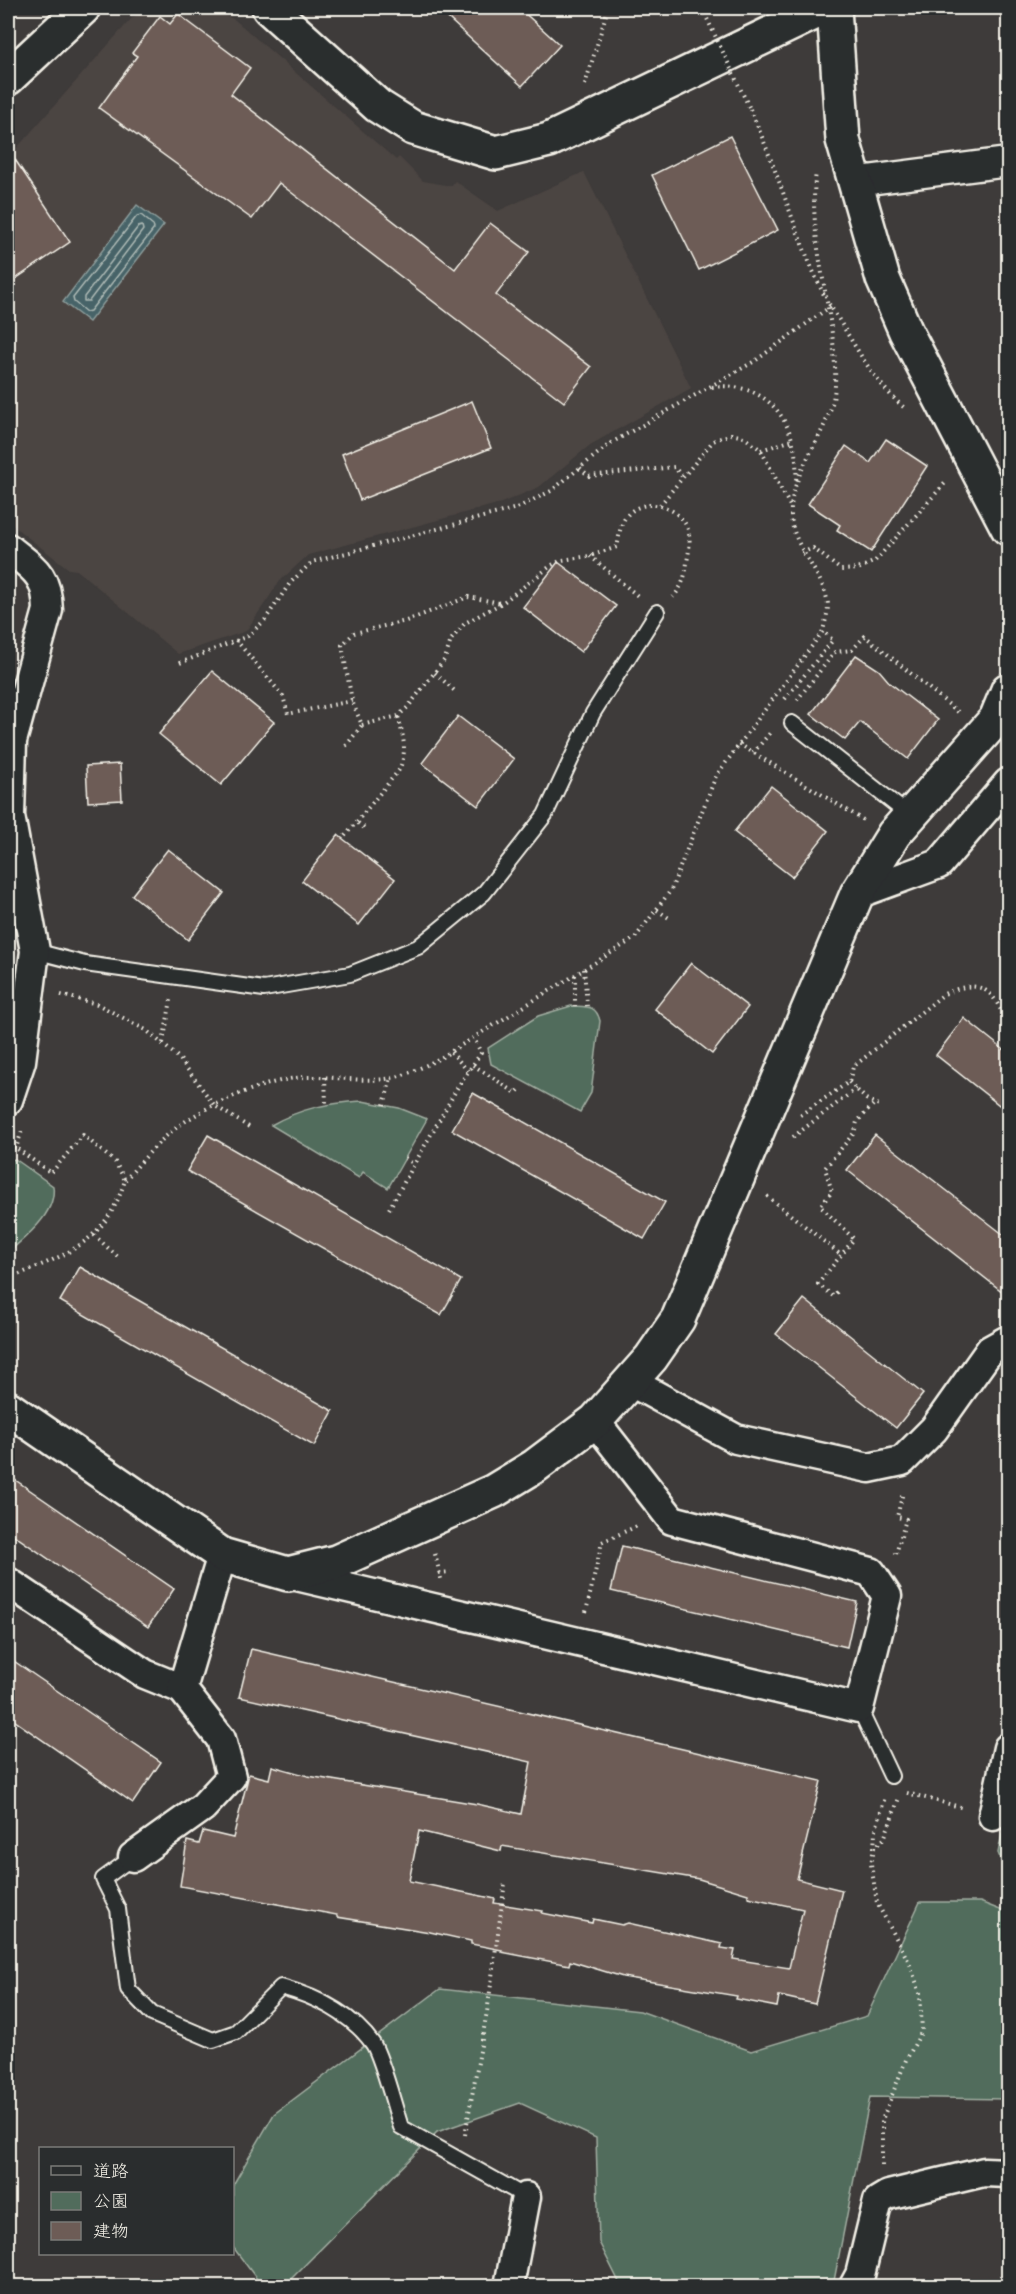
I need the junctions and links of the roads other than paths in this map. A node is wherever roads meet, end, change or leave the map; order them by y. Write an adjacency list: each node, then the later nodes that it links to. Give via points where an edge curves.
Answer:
1 (83, 8): 5 (street)
2 (269, 8): 3 (street, via 387,111 413,128 496,153 549,140)
3 (824, 8)
4 (834, 8): 7 (street, via 843,140)
5 (8, 78)
6 (1008, 162): 7 (street)
7 (850, 169): 8 (street, via 883,279 906,332)
8 (1008, 528)
9 (8, 548): 16 (street, via 35,571 47,588 48,610 12,741 10,816)
10 (657, 612): 16 (lane, via 593,713 545,815 484,893 418,947 350,974 264,988 84,964)
11 (1008, 690): 14 (street, via 989,727)
12 (792, 723): 14 (lane)
13 (1006, 790): 15 (street, via 939,864)
14 (910, 816): 15 (street, via 894,834)
15 (857, 894): 19 (street, via 678,1319)
16 (35, 951): 17 (street, via 21,1061)
17 (8, 1100)
18 (1008, 1340): 19 (street, via 990,1350 934,1429 902,1461 869,1468 736,1439)
19 (631, 1382): 21 (street)
20 (8, 1408): 22 (street)
21 (595, 1421): 23 (street, via 494,1491 336,1562); 26 (street, via 672,1520 871,1572 887,1596)
22 (222, 1555): 23 (street); 25 (street)
23 (288, 1574): 26 (street)
24 (8, 1582): 25 (street, via 145,1674)
25 (182, 1689): 30 (street, via 221,1739 231,1777 204,1807)
26 (859, 1708): 28 (lane)
27 (1008, 1748): 29 (street)
28 (891, 1776)
29 (993, 1816)
30 (133, 1857): 32 (lane, via 103,1879 118,1909 128,1989 152,2014 213,2040 236,2032 281,1987 307,1994 345,2014 374,2046 402,2127)
31 (1008, 2173): 34 (street, via 984,2172 888,2195 878,2201)
32 (526, 2197): 33 (street)
33 (509, 2286)
34 (854, 2286)

